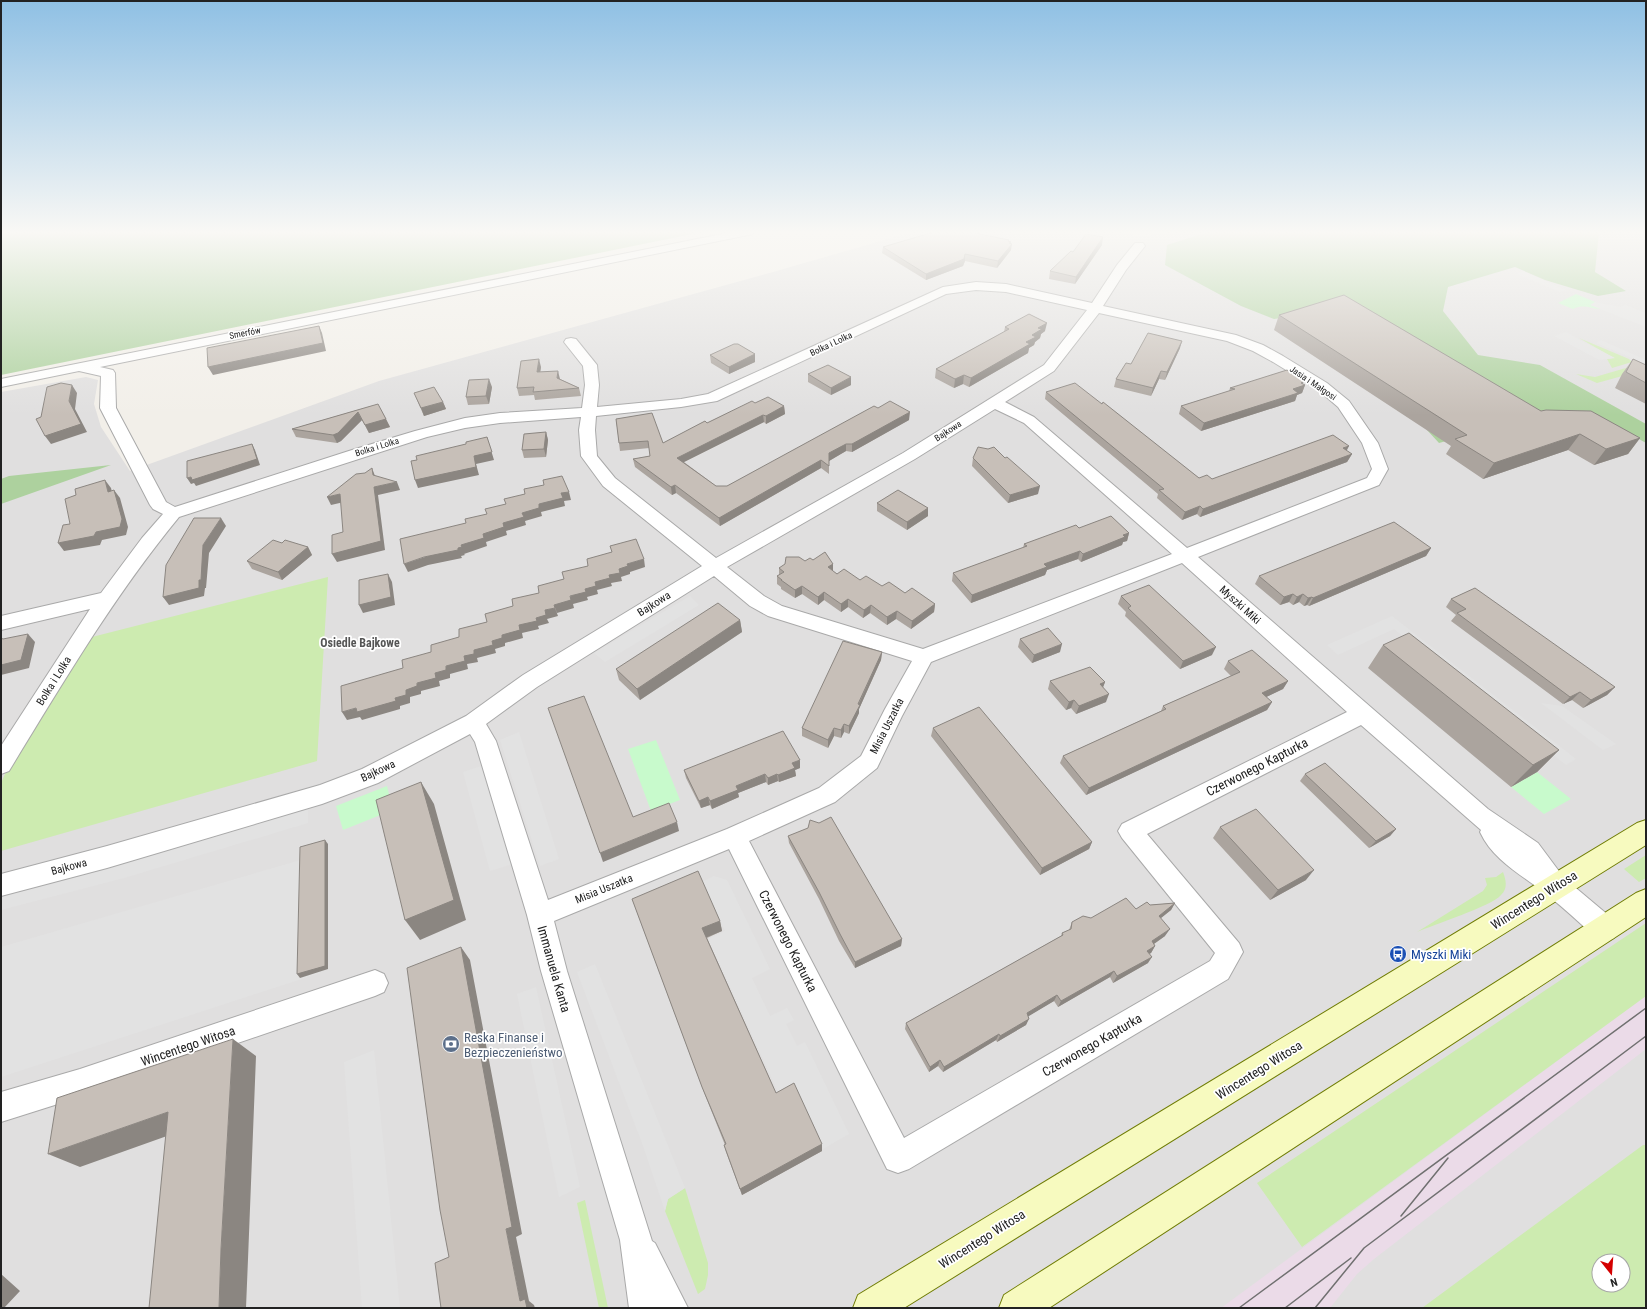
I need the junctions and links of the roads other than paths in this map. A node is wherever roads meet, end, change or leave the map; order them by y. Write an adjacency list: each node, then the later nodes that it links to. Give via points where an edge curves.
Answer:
1 (445, 293): 7 (street, Smerfów)
2 (938, 293): 10 (street, Bolka i Lolka, via 712,398)
3 (1028, 293): 5 (street, Bolka i Lolka)
4 (1106, 293): 5 (street, Bajkowa)
5 (1096, 309): 9 (street, Bajkowa, via 1049,368); 12 (street, Jasia i Małgosi, via 1231,338 1265,352 1322,386 1344,404 1370,443 1380,469 1373,481)
6 (571, 342): 10 (street, via 590,365 592,385)
7 (79, 367): 8 (street, Smerfów); 11 (street, via 108,373 108,408 159,505)
8 (1, 383)
9 (995, 403): 12 (street, Myszki Miki, via 1029,420); 13 (street, Bajkowa, via 909,456)
10 (588, 412): 11 (street, Bolka i Lolka, via 465,423 365,451); 13 (street, via 586,430 589,456 608,482)
11 (173, 513): 14 (street, Bolka i Lolka)
12 (1184, 555): 16 (street); 17 (street, Myszki Miki)
13 (714, 567): 16 (street, via 757,601 775,611); 18 (street, Bajkowa, via 530,681)
14 (107, 598): 15 (street); 19 (street, Bolka i Lolka)
15 (1, 623)
16 (924, 657): 21 (street, Misia Uszatka, via 869,762 827,795)
17 (1363, 714): 21 (street, Czerwonego Kapturka, via 1130,831 1230,952 1219,970 898,1158); 23 (street, Myszki Miki, via 1480,816 1505,849 1516,859)
18 (474, 722): 22 (street, Bajkowa, via 370,776 322,794); 25 (street, Immanuela Kanta, via 485,741)
19 (1, 765)
20 (1646, 831): 23 (main road, Wincentego Witosa)
21 (735, 836): 25 (street, Misia Uszatka)
22 (1, 885)
23 (1555, 886): 26 (street, Myszki Miki); 32 (main road, Wincentego Witosa)
24 (1646, 902): 26 (main road)
25 (540, 915): 29 (street, Immanuela Kanta, via 554,971)
26 (1605, 929): 33 (main road)
27 (375, 983): 28 (street, Wincentego Witosa, via 80,1083)
28 (1, 1107)
29 (636, 1240): 30 (street, Immanuela Kanta); 31 (street, Immanuela Kanta)
30 (646, 1308)
31 (671, 1308)
32 (870, 1308)
33 (1017, 1308)

